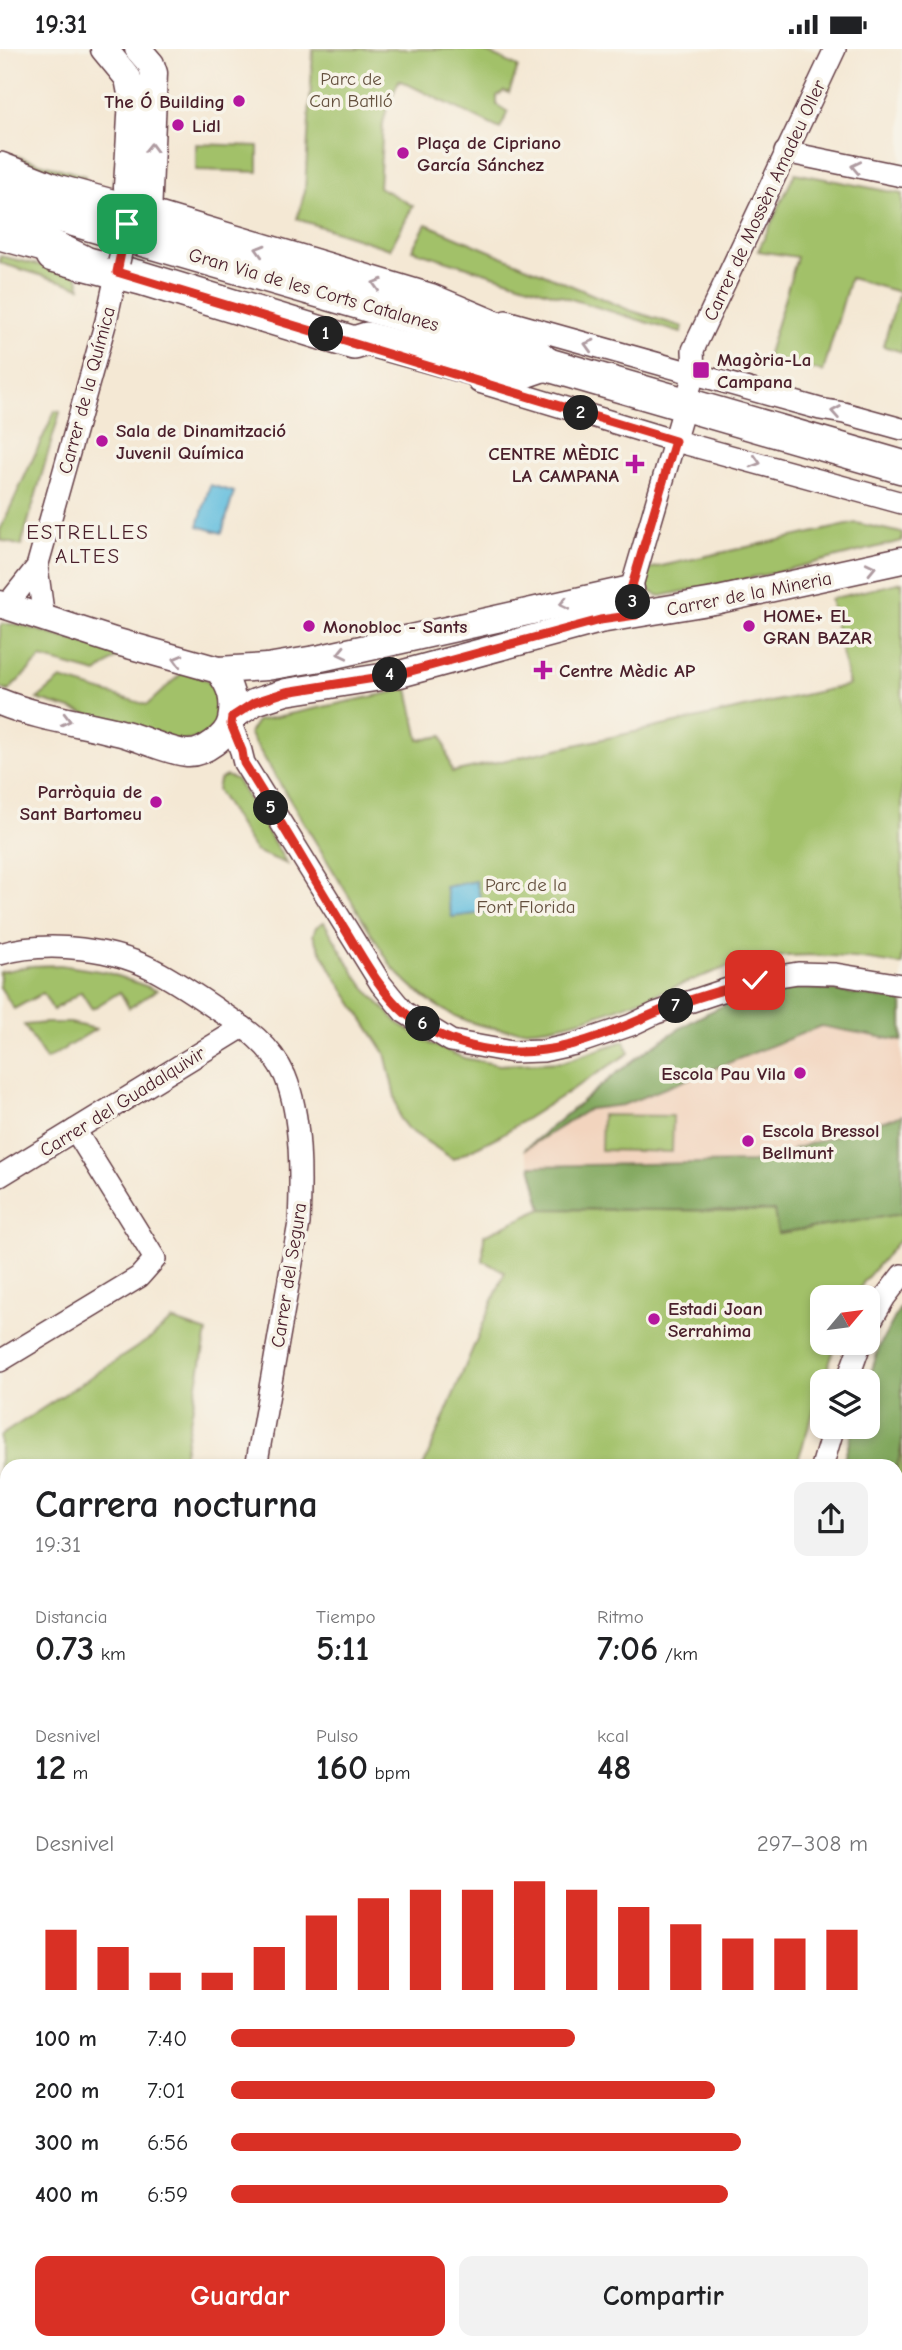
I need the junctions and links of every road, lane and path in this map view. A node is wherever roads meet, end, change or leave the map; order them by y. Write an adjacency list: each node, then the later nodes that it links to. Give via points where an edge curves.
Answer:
1 (835, 49): 3 (street, Carrer de Mossèn Amadeu Oller)
2 (121, 51): 10 (street, via 132,99 127,187); 10 (street, one-way to 2, via 154,73 151,64)
3 (785, 152): 5 (street, one-way to 3); 18 (street, Carrer de Mossèn Amadeu Oller, via 693,350)
4 (0, 169): 7 (main road)
5 (902, 176)
6 (0, 183): 7 (highway)
7 (56, 191): 10 (main road)
8 (0, 197): 17 (highway, Gran Via de les Corts Catalanes, via 454,329)
9 (0, 216): 17 (highway, Gran Via de les Corts Catalanes, via 503,362)
10 (135, 217): 14 (street, Carrer de la Química, bridge); 15 (main road, one-way to 10)
11 (0, 232): 13 (highway, via 44,244)
12 (0, 243): 13 (main road)
13 (81, 261): 14 (main road)
14 (118, 267): 16 (main road); 25 (street, Carrer de la Química)
15 (429, 300): 17 (main road, via 519,338); 18 (street, one-way to 15)
16 (354, 343): 17 (main road, via 367,339 513,375); 21 (street)
17 (545, 364): 19 (main road, Gran Via de les Corts Catalanes)
18 (694, 374): 19 (street); 20 (street, one-way to 18)
19 (686, 405): 21 (street); 22 (main road, Gran Via de les Corts Catalanes)
20 (902, 429)
21 (675, 441): 23 (street, one-way to 23); 26 (street)
22 (902, 467)
23 (902, 503)
24 (902, 560): 28 (street, Carrer de la Mineria, one-way to 24)
25 (37, 567): 27 (street, Carrer de la Química); 29 (street, Carrer de la Química)
26 (631, 589): 28 (street); 30 (street, one-way to 30, via 321,658)
27 (3, 605): 29 (street)
28 (636, 615): 32 (street, Carrer de la Mineria, via 600,620 400,674 286,692 255,702)
29 (44, 619): 30 (street, one-way to 29)
30 (218, 670): 32 (street, via 230,688)
31 (0, 702): 33 (street, one-way to 33, via 188,754)
32 (231, 720): 33 (street, Carrer de la Mineria); 34 (street)
33 (207, 748): 34 (street)
34 (241, 759): 36 (street, via 380,983 404,1012 451,1041 512,1052 543,1051 575,1044 755,980 798,973)
35 (0, 954): 37 (street, Carrer del Segura, via 49,946 124,958 158,972)
36 (902, 985)
37 (243, 1027): 38 (street, Carrer del Guadalquivir); 44 (street, Carrer del Segura, via 274,1056 286,1078 301,1185 299,1223)
38 (75, 1130): 39 (street, Carrer del Guadalquivir); 42 (street, via 155,1259 139,1277)
39 (0, 1176)
40 (902, 1275): 41 (street)
41 (880, 1306)
42 (0, 1361)
43 (830, 1439): 45 (street)
44 (257, 1459)
45 (824, 1459)

